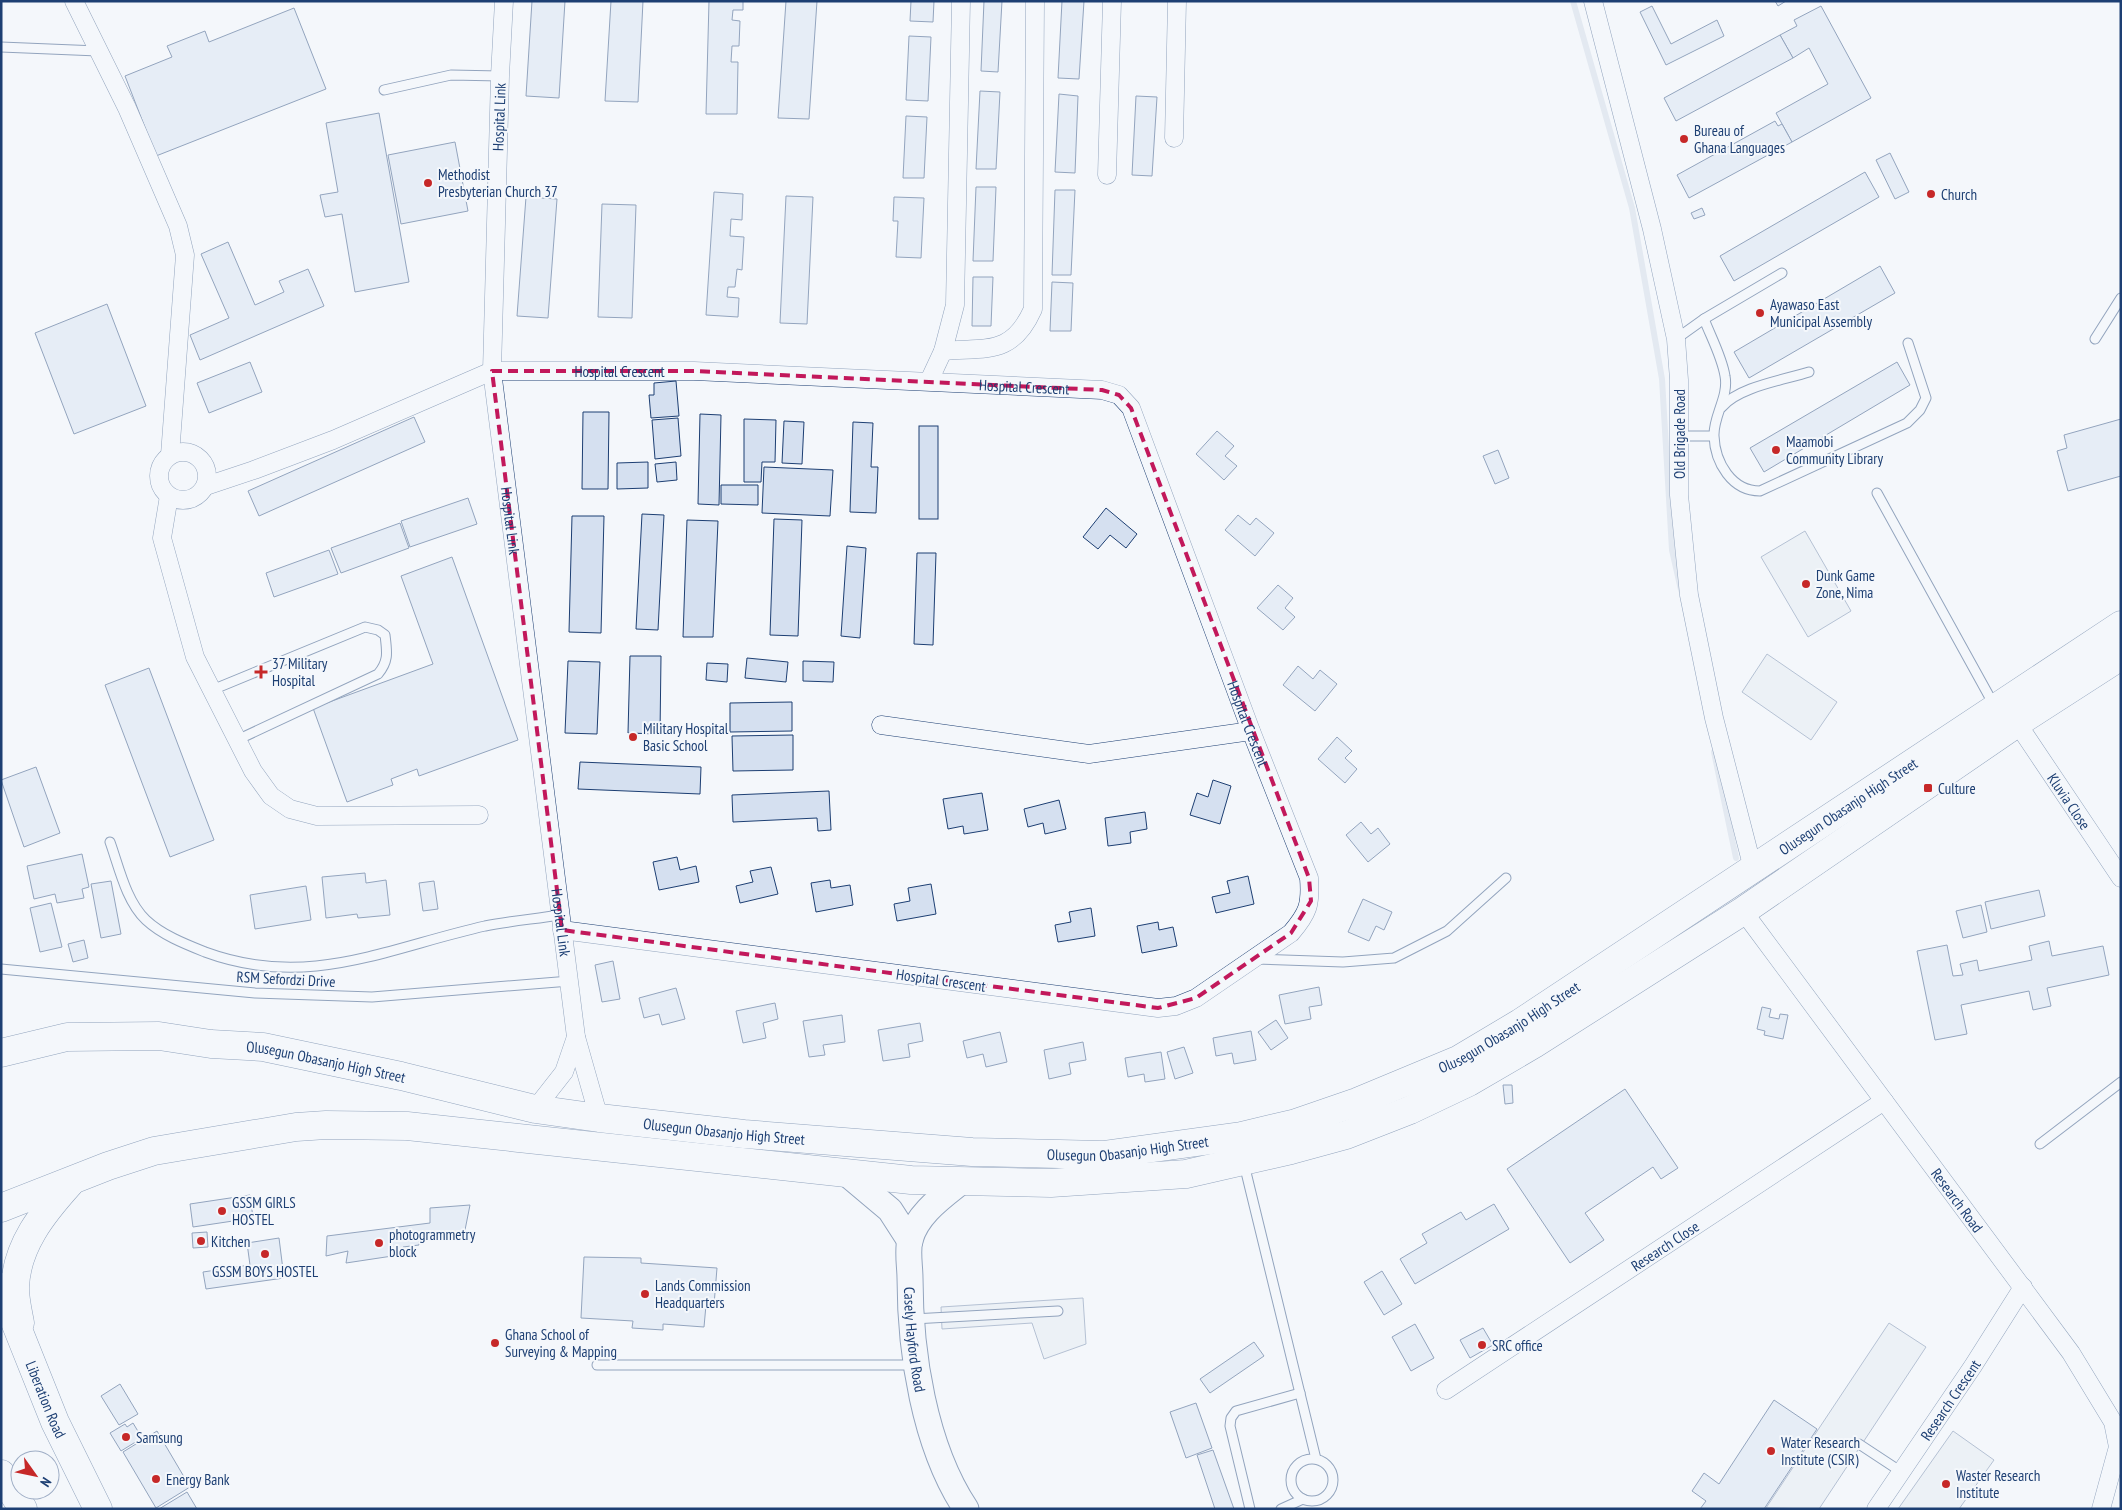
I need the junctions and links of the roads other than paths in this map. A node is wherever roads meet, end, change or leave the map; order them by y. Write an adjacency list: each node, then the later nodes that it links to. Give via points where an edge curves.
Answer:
1 (74, 1): 9 (street)
2 (504, 1): 10 (street, Hospital Link)
3 (961, 1): 20 (street, via 955,305)
4 (1035, 1): 20 (street, via 1033,309 1016,338 1003,345)
5 (1112, 1): 13 (street)
6 (1177, 1): 12 (street)
7 (1593, 1): 17 (street, Old Brigade Road, via 1652,229)
8 (1, 46): 9 (lane)
9 (98, 51): 27 (street, via 127,108 178,226 185,255)
10 (500, 76): 11 (lane, via 451,75); 21 (street, Hospital Link)
11 (384, 90)
12 (1174, 138)
13 (1107, 175)
14 (1782, 273): 16 (lane)
15 (2121, 298): 18 (lane)
16 (1704, 319): 17 (lane); 24 (lane, via 1725,377)
17 (1676, 339): 25 (street, Old Brigade Road)
18 (2095, 339)
19 (1908, 343): 26 (lane, via 1926,398 1920,410 1906,423 1760,491 1748,491 1723,471)
20 (943, 351): 23 (street)
21 (492, 371): 23 (street, Hospital Crescent, via 694,371); 28 (street, via 334,440); 44 (street, Hospital Link)
22 (1809, 372): 24 (lane, via 1728,399)
23 (929, 381): 36 (street, Hospital Crescent, via 1102,390 1119,395 1131,408)
24 (1720, 409): 26 (lane)
25 (1679, 436): 26 (lane); 40 (street, Old Brigade Road, via 1679,495 1689,595 1714,718)
26 (1714, 436)
27 (170, 455): 28 (street, via 185,451 200,456 208,470); 30 (street, via 164,460 159,476)
28 (206, 486): 30 (street, via 190,500)
29 (1878, 493): 34 (lane)
30 (170, 496): 33 (street, via 162,538 195,657)
31 (2121, 625): 34 (main road, Olusegun Obasanjo High Street)
32 (2121, 656): 34 (main road, Olusegun Obasanjo High Street)
33 (212, 690): 37 (street); 37 (lane, via 365,627 384,635 388,657 378,674)
34 (2007, 716): 40 (main road, Olusegun Obasanjo High Street); 42 (street, Kluvia Close); 43 (main road, Olusegun Obasanjo High Street)
35 (881, 725): 36 (street, via 1089,754)
36 (1251, 731): 45 (street, Hospital Crescent, via 1308,878 1311,901 1290,933)
37 (238, 740): 38 (street, via 253,771 271,796 290,810 317,816)
38 (479, 815)
39 (110, 842): 44 (lane, via 132,901 146,920 180,942 228,960 297,968 354,962 486,926)
40 (1753, 869): 55 (main road, Olusegun Obasanjo High Street, via 1520,1023 1458,1060 1358,1102 1296,1123 1241,1136 1103,1155 972,1152 744,1134)
41 (1506, 878): 45 (lane, via 1447,931 1394,958 1343,962)
42 (2121, 878)
43 (1743, 911): 53 (street, Research Road); 57 (main road, Olusegun Obasanjo High Street, via 1469,1082 1346,1135)
44 (561, 923): 45 (street, Hospital Crescent, via 1158,1008 1176,1006 1196,998); 47 (street, Hospital Link)
45 (1253, 958)
46 (1, 969): 47 (lane, RSM Sefordzi Drive, via 255,992 372,997)
47 (570, 981): 49 (street, Hospital Link)
48 (67, 1036): 50 (main road); 51 (main road, Olusegun Obasanjo High Street); 54 (main road, Olusegun Obasanjo High Street, via 159,1036 264,1047 402,1076)
49 (576, 1037): 54 (street, Hospital Link, via 564,1072); 55 (street, Hospital Link)
50 (1, 1043)
51 (1, 1053)
52 (2121, 1082): 56 (lane)
53 (1884, 1101): 64 (street, Research Road); 70 (street, Research Close)
54 (535, 1109): 55 (main road, Olusegun Obasanjo High Street)
55 (599, 1118)
56 (2040, 1144)
57 (1243, 1161): 60 (main road, Olusegun Obasanjo High Street, via 1186,1174 1050,1183); 71 (lane)
58 (846, 1173): 59 (main road, Olusegun Obasanjo High Street, via 407,1126 326,1124 154,1151); 60 (main road, Olusegun Obasanjo High Street, via 911,1180); 62 (street, via 890,1210)
59 (72, 1180): 61 (main road, Olusegun Obasanjo High Street); 67 (main road, via 40,1217 22,1251 15,1288)
60 (962, 1181): 62 (street, via 933,1204)
61 (1, 1208)
62 (910, 1241): 66 (street, Casely Hayford Road)
63 (1, 1287): 67 (main road, Liberation Road)
64 (2022, 1288): 74 (street, Research Crescent); 83 (street, Research Road, via 2071,1352 2113,1422 2118,1447)
65 (1058, 1312): 66 (lane)
66 (910, 1319): 69 (street, Casely Hayford Road)
67 (21, 1337): 78 (main road, Liberation Road, via 55,1422)
68 (598, 1365): 69 (lane)
69 (918, 1365): 79 (street, Casely Hayford Road, via 925,1410 943,1462)
70 (1446, 1390)
71 (1300, 1393): 73 (lane); 80 (lane, via 1236,1411 1231,1418 1230,1426)
72 (1859, 1444): 74 (lane)
73 (1316, 1459): 76 (lane, via 1304,1460 1293,1472 1292,1487); 76 (lane, via 1331,1470 1332,1484 1325,1497)
74 (1900, 1471): 82 (street, Research Crescent)
75 (1, 1474): 77 (main road)
76 (1303, 1499): 81 (lane)
77 (23, 1509)
78 (98, 1509)
79 (966, 1509)
80 (1250, 1509)
81 (1281, 1509)
82 (1876, 1509)
83 (2101, 1509)

